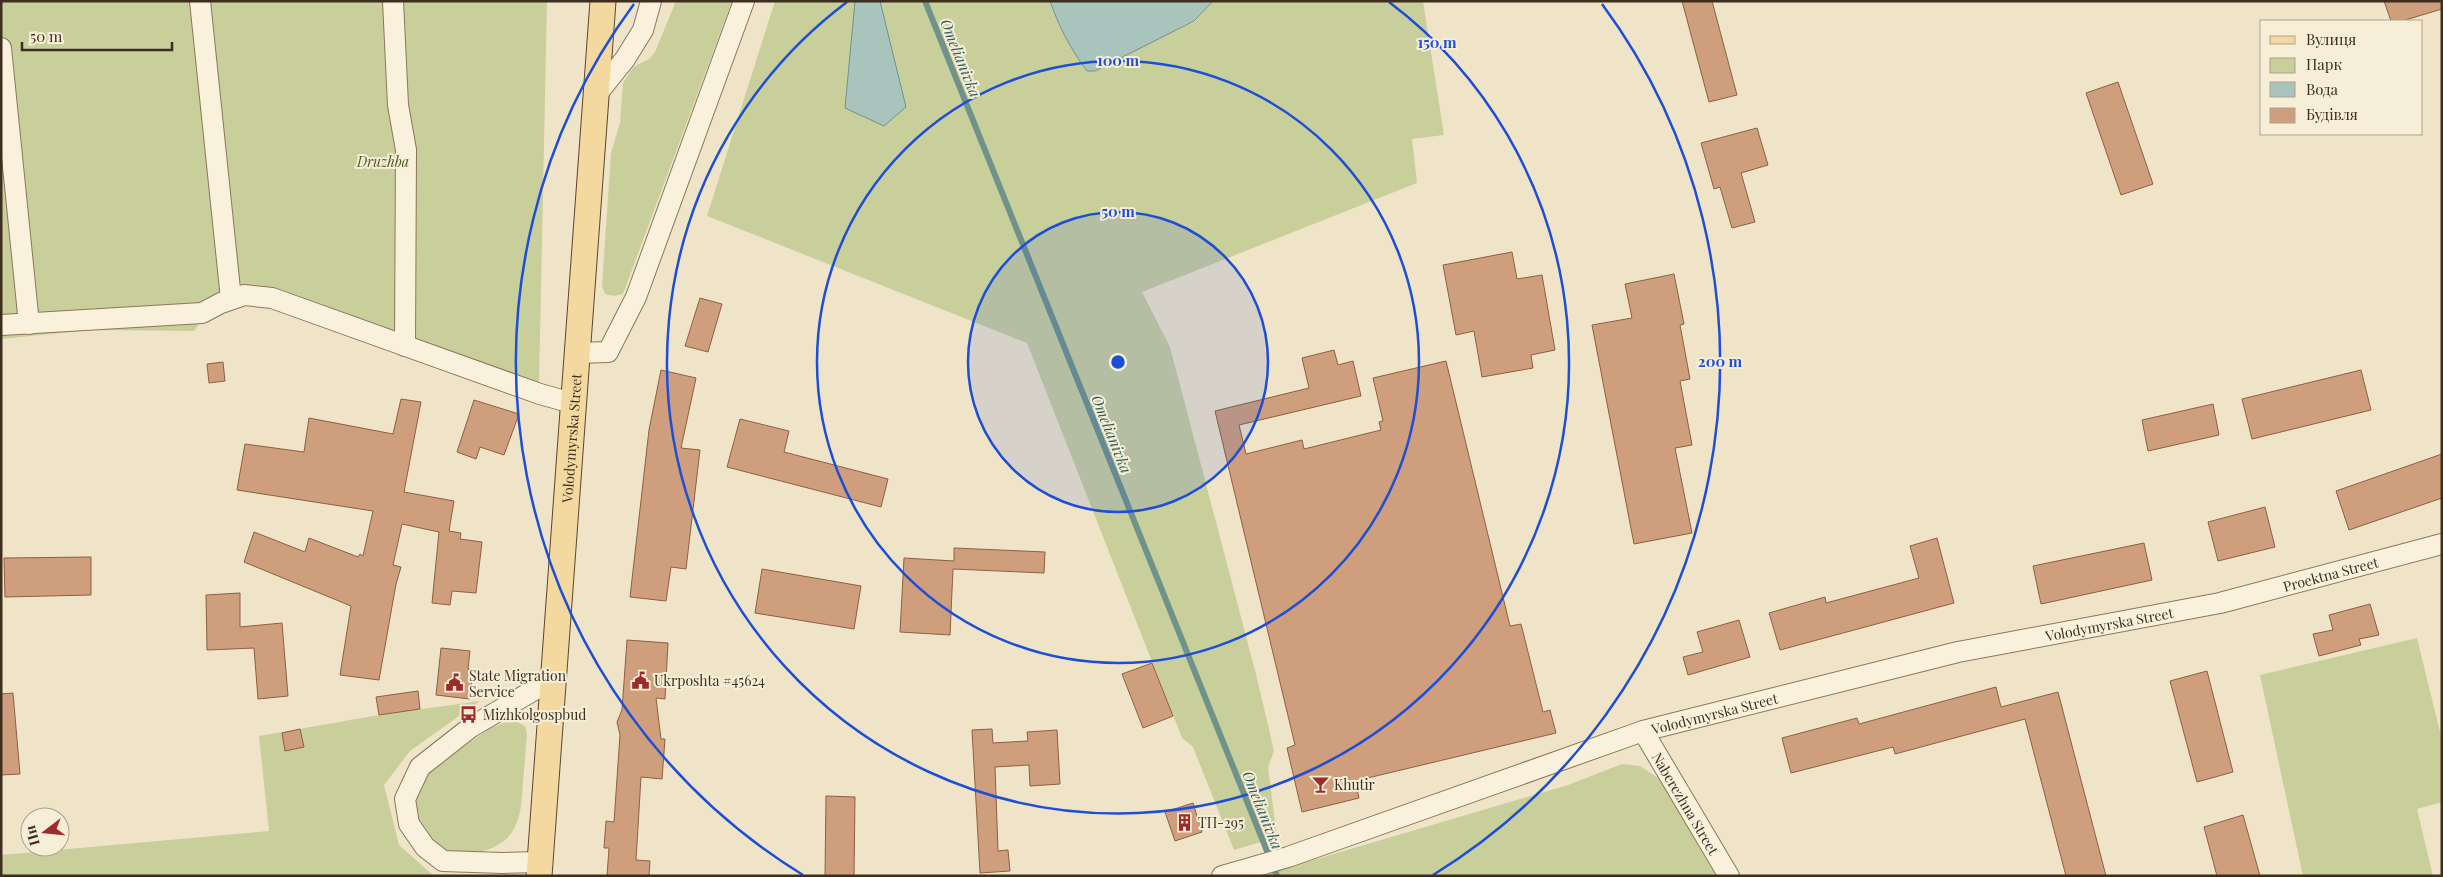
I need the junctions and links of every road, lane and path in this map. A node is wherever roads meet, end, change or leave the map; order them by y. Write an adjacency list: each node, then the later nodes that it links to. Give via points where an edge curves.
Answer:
1 (200, 1): 8 (street)
2 (393, 1): 11 (street, via 398,105 406,150)
3 (603, 1): 7 (main road, Volodymyrska Street)
4 (650, 1): 7 (street, via 643,30)
5 (744, 1): 12 (street, via 636,297 608,352)
6 (1, 48): 9 (street)
7 (597, 94): 12 (main road, Volodymyrska Street)
8 (231, 299): 9 (street, via 202,313); 11 (street, via 244,295 272,298)
9 (29, 324): 10 (street)
10 (1, 325)
11 (405, 346): 13 (street)
12 (576, 352): 13 (main road, Volodymyrska Street)
13 (572, 403): 16 (main road, Volodymyrska Street)
14 (2442, 544): 15 (street, Proektna Street)
15 (2220, 603): 17 (street, Volodymyrska Street, via 1958,652)
16 (553, 679): 18 (main road, Volodymyrska Street); 18 (street, via 471,727 420,766 405,799 410,824 425,847 443,861)
17 (1644, 731): 19 (street, Volodymyrska Street, via 1277,860); 20 (street, Naberezhna Street)
18 (539, 869)
19 (1228, 874)
20 (1729, 876)

